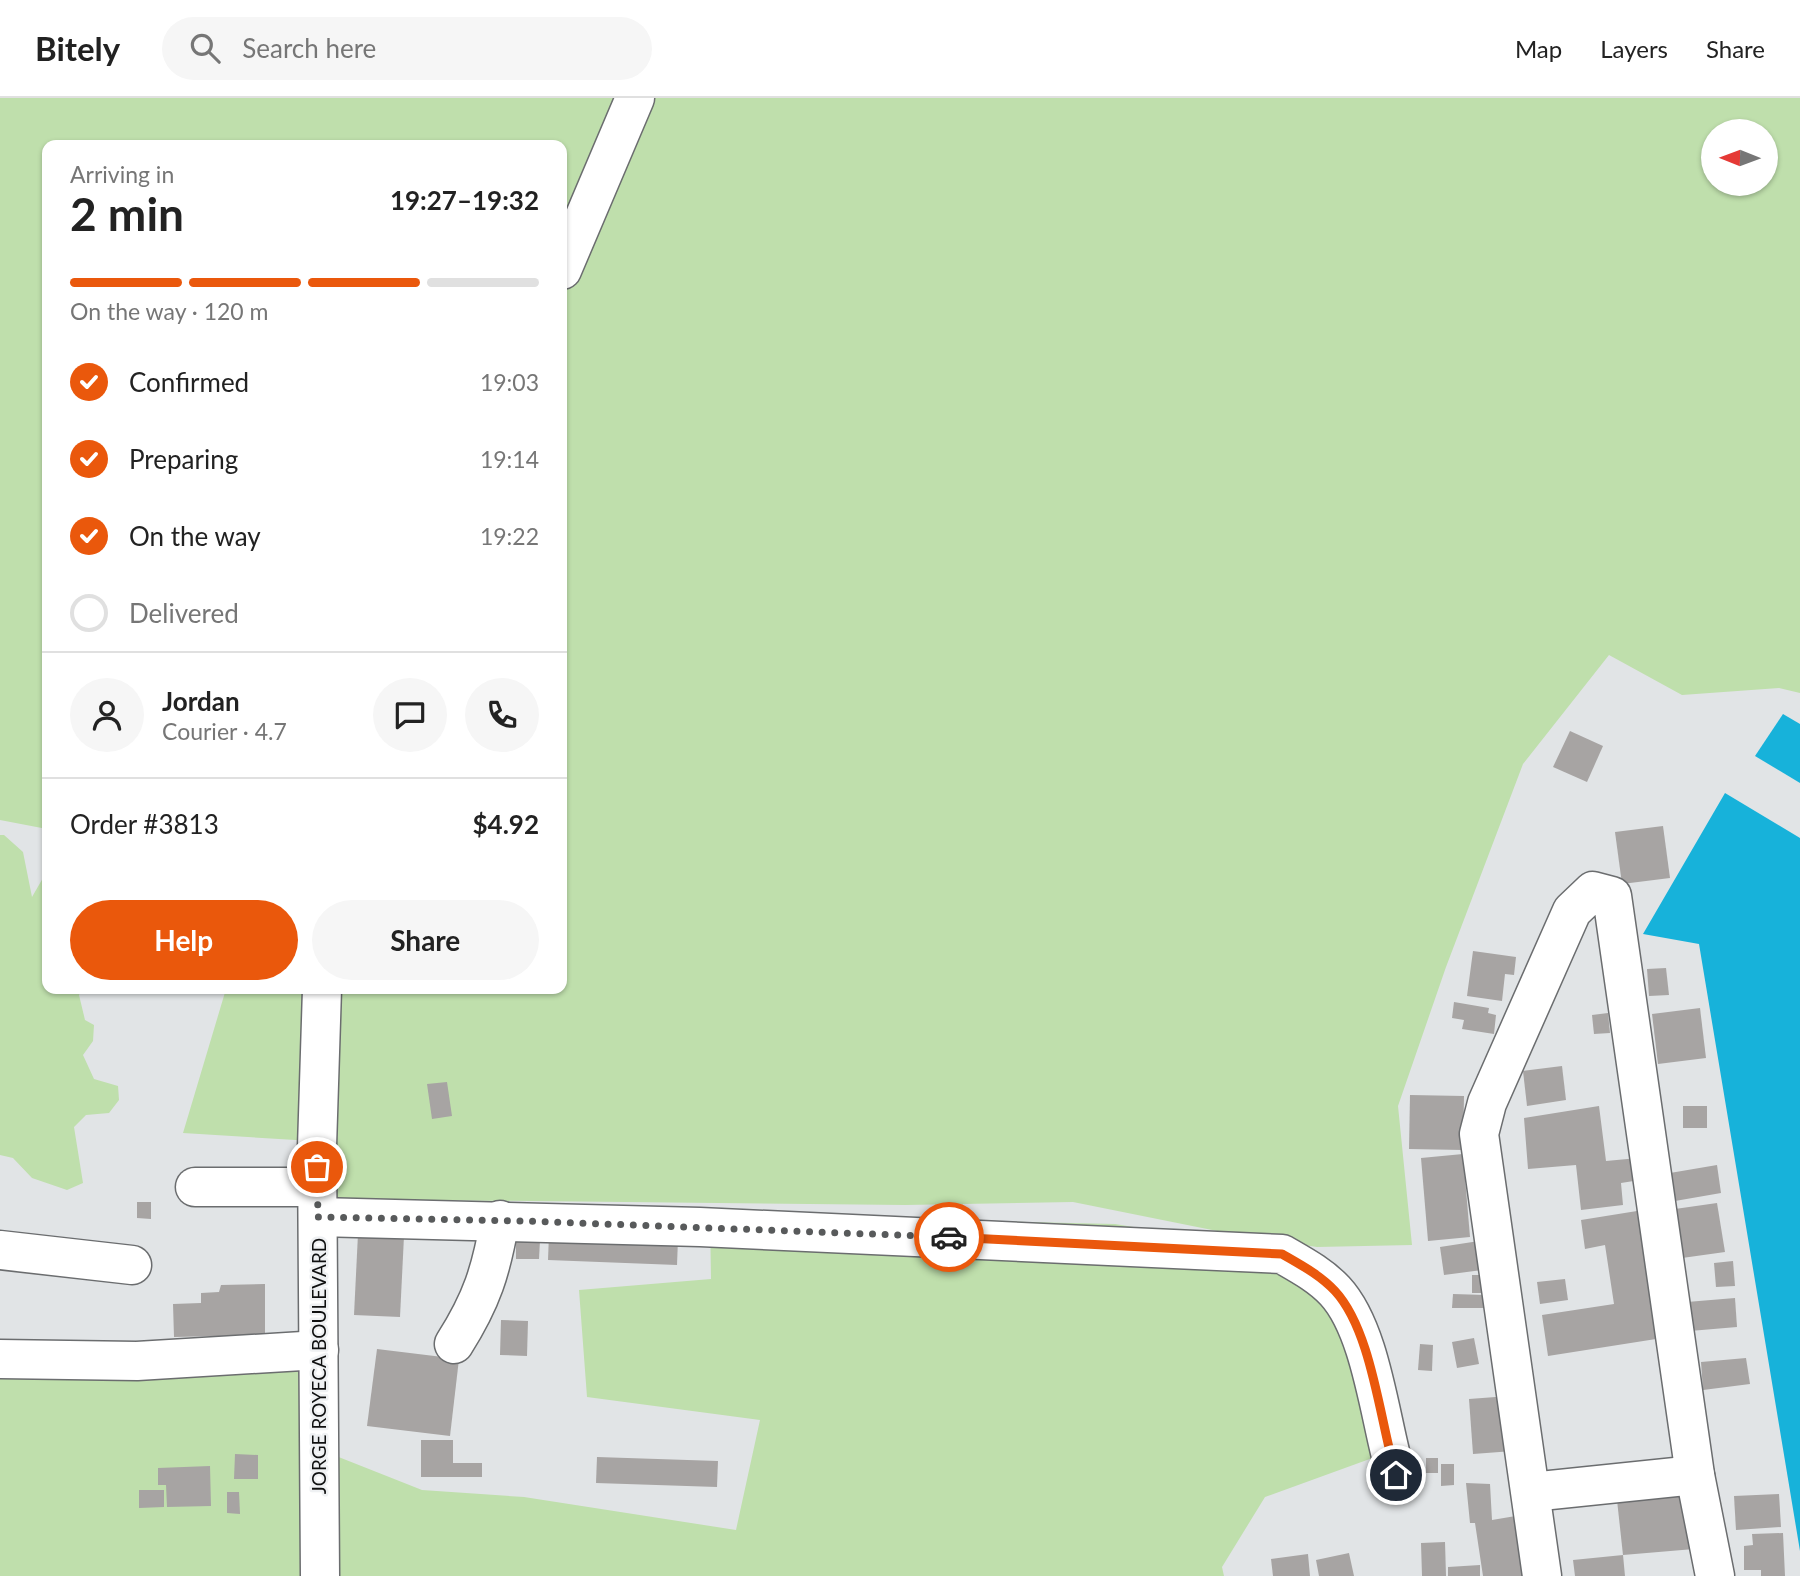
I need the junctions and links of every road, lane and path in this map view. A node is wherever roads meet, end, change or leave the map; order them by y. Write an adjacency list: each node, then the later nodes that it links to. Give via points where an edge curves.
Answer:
1 (635, 98): 2 (street)
2 (567, 258)
3 (322, 994): 5 (street, JORGE ROYECA BOULEVARD)
4 (195, 1187): 5 (street)
5 (318, 1202): 6 (street); 10 (street, JORGE ROYECA BOULEVARD)
6 (500, 1220): 9 (street, via 491,1270 473,1314); 12 (street, via 1282,1254 1314,1272 1336,1292 1356,1323)
7 (0, 1250): 8 (street)
8 (132, 1265)
9 (454, 1344)
10 (319, 1350): 11 (street, via 137,1361); 15 (street, JORGE ROYECA BOULEVARD)
11 (0, 1359)
12 (1396, 1475)
13 (1695, 1475): 14 (street); 14 (street, via 1612,896 1593,891 1572,911 1488,1103 1479,1134); 17 (street)
14 (1531, 1492): 16 (street)
15 (320, 1576)
16 (1542, 1576)
17 (1715, 1576)

